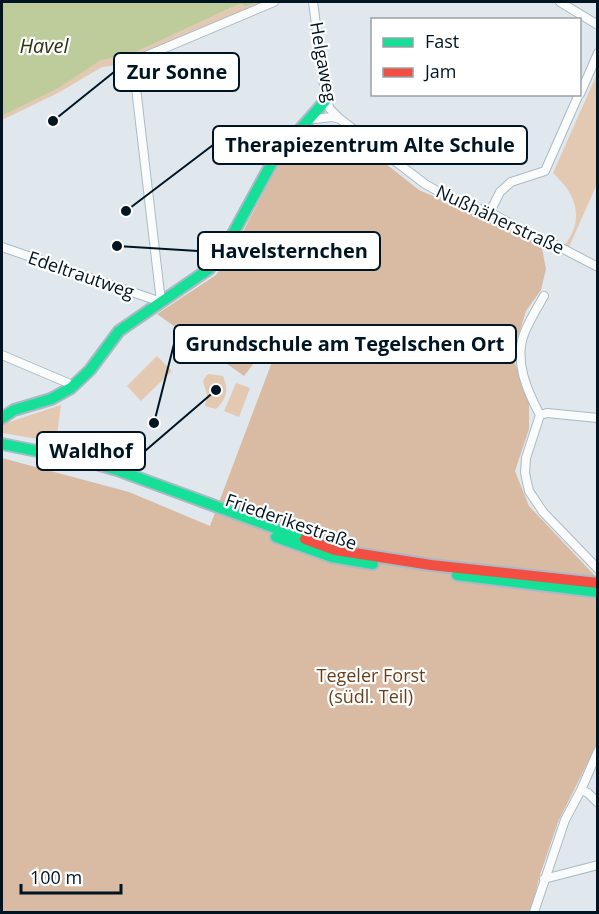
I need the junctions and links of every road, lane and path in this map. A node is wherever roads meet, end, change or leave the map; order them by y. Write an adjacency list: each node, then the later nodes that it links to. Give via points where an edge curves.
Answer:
1 (274, 2): 6 (street)
2 (313, 2): 10 (street, Helgaweg)
3 (560, 2): 4 (street)
4 (597, 26)
5 (597, 53): 8 (street)
6 (141, 58)
7 (133, 62): 17 (street)
8 (581, 89)
9 (578, 96): 13 (street, via 545,171 505,186)
10 (326, 100): 11 (street, Helgaweg); 12 (street)
11 (340, 119): 12 (street); 13 (street, Nußhäherstraße, via 425,184 465,205)
12 (311, 120): 17 (street, via 274,159 220,256 203,274)
13 (490, 212): 15 (street, Nußhäherstraße)
14 (2, 246): 17 (street, Edeltrautweg)
15 (597, 267)
16 (544, 296): 20 (street, via 525,333 521,357 530,396)
17 (161, 302): 19 (street, via 119,332)
18 (2, 356): 19 (street, via 68,383)
19 (71, 388): 21 (street)
20 (540, 415): 22 (street); 25 (street, via 526,458 529,491 543,512)
21 (2, 418)
22 (597, 418)
23 (2, 444): 24 (street, Friederikestraße)
24 (53, 455): 26 (street, Friederikestraße, via 117,470 335,550); 27 (street, Friederikestraße, via 332,557)
25 (597, 569)
26 (597, 583)
27 (597, 592)
28 (597, 751): 29 (street)
29 (581, 790): 30 (street); 32 (street, via 565,820)
30 (597, 803)
31 (597, 865): 32 (street)
32 (544, 879): 33 (street)
33 (534, 912)

